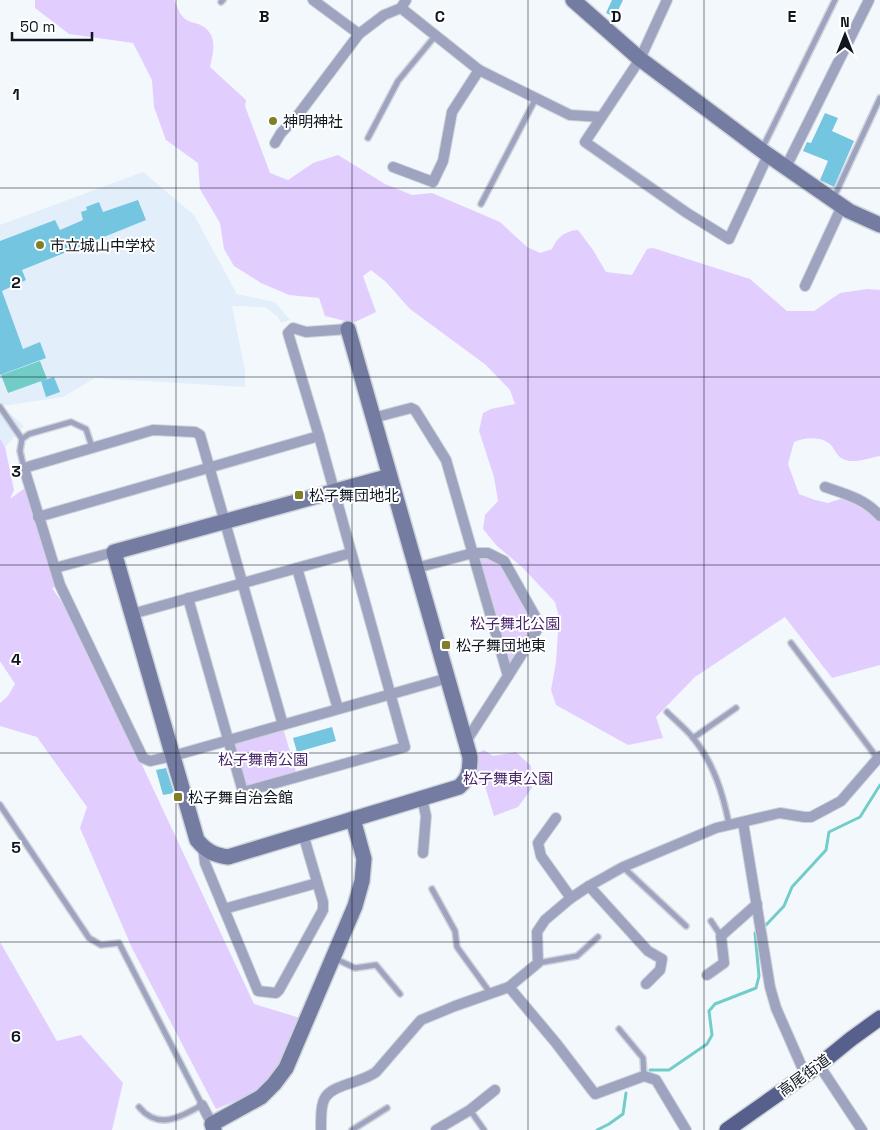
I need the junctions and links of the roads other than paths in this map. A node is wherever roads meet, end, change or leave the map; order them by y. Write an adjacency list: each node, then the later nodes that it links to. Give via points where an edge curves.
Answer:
1 (314, 0): 7 (street)
2 (573, 0): 9 (street)
3 (668, 0): 9 (street)
4 (834, 0): 16 (lane)
5 (869, 0): 18 (street)
6 (403, 4): 7 (street); 8 (street)
7 (359, 34): 15 (street)
8 (436, 35): 10 (street); 14 (lane, via 398,81)
9 (640, 59): 13 (street); 16 (street)
10 (480, 70): 11 (street); 17 (street, via 452,112 443,161 433,182)
11 (536, 98): 13 (street, via 570,116); 20 (lane)
12 (880, 98): 19 (lane)
13 (601, 117): 16 (street, via 584,142 729,239)
14 (368, 138)
15 (275, 143)
16 (765, 152): 18 (street)
17 (393, 167)
18 (786, 167): 19 (street)
19 (837, 203): 21 (street); 22 (street)
20 (481, 204)
21 (880, 225)
22 (805, 286)
23 (348, 329): 25 (street); 26 (street, via 306,332 293,328 288,333)
24 (0, 407): 27 (lane)
25 (373, 418): 31 (street); 39 (street, via 412,408 415,410 446,460)
26 (318, 436): 29 (street); 33 (street)
27 (22, 439): 28 (lane, via 71,422 86,429); 30 (lane, via 20,451)
28 (92, 447): 29 (street, via 153,430 195,432 200,435); 30 (street)
29 (210, 467): 35 (street); 36 (street)
30 (24, 468): 35 (street)
31 (390, 476): 33 (street); 42 (street)
32 (825, 487): 34 (street, via 853,496)
33 (334, 492): 36 (street); 38 (street)
34 (880, 516)
35 (38, 517): 40 (street)
36 (225, 522): 37 (street); 43 (street)
37 (114, 552): 40 (street); 45 (street)
38 (351, 553): 41 (street); 49 (street)
39 (472, 553): 42 (street); 47 (street); 47 (street, via 488,553 504,561 540,625)
40 (55, 568): 57 (street, via 60,585 144,758 150,761)
41 (297, 568): 43 (street); 51 (street)
42 (416, 568): 48 (street)
43 (243, 583): 44 (street); 53 (street)
44 (188, 598): 45 (street); 55 (street)
45 (132, 614): 57 (street)
46 (791, 643): 58 (lane)
47 (508, 676): 56 (street)
48 (448, 678): 49 (street); 56 (street)
49 (390, 694): 51 (street); 55 (street, via 405,747 244,792)
50 (736, 708): 54 (lane)
51 (338, 709): 53 (street)
52 (667, 712): 54 (lane)
53 (283, 725): 55 (street)
54 (693, 738): 64 (lane, via 722,792)
55 (228, 740): 57 (street)
56 (465, 743): 59 (street, via 470,764 466,781 459,787)
57 (173, 756): 66 (street, via 197,840)
58 (879, 758): 63 (street, via 841,801 811,817 780,813)
59 (422, 798): 62 (street); 67 (street, via 426,816)
60 (0, 806): 92 (lane, via 89,938 101,945 119,943)
61 (556, 818): 72 (street, via 538,843 541,856)
62 (353, 819): 65 (street); 79 (street, via 364,859 362,881)
63 (743, 822): 64 (street); 73 (street)
64 (729, 825): 68 (street, via 678,842)
65 (303, 834): 66 (street, via 228,857 211,854); 69 (street)
66 (203, 847): 74 (street, via 205,863)
67 (423, 853)
68 (623, 867): 70 (street); 76 (lane)
69 (317, 883): 74 (street); 74 (street, via 323,910 276,993 258,990)
70 (589, 886): 72 (street); 82 (street, via 648,951 662,958 660,970)
71 (432, 889): 85 (lane, via 455,931 457,947)
72 (570, 898): 80 (street, via 545,920 537,932)
73 (757, 904): 78 (street); 89 (street, via 770,987)
74 (224, 909)
75 (711, 921): 78 (lane)
76 (686, 926)
77 (598, 936): 80 (lane, via 577,956)
78 (721, 936): 81 (street, via 724,963)
79 (333, 958): 84 (lane, via 355,968 376,965); 96 (street, via 286,1068 261,1098)
80 (538, 963): 83 (street)
81 (708, 975)
82 (646, 984)
83 (510, 987): 85 (street); 90 (street, via 595,1094)
84 (400, 994)
85 (492, 994): 98 (street, via 421,1020 370,1077 333,1088 326,1095 321,1112)
86 (880, 1018): 88 (main road, 高尾街道)
87 (619, 1029): 90 (lane, via 642,1058)
88 (818, 1065): 89 (main road, 高尾街道); 103 (street)
89 (805, 1074): 102 (main road, 高尾街道)
90 (644, 1076): 101 (street, via 656,1080)
91 (495, 1090): 95 (street)
92 (202, 1105): 93 (lane, via 164,1123 153,1122); 96 (street)
93 (139, 1106)
94 (387, 1108): 99 (lane)
95 (470, 1110): 97 (street); 100 (lane)
96 (213, 1127)
97 (438, 1129)
98 (321, 1130)
99 (352, 1130)
100 (484, 1130)
101 (686, 1130)
102 (727, 1130)
103 (862, 1130)

